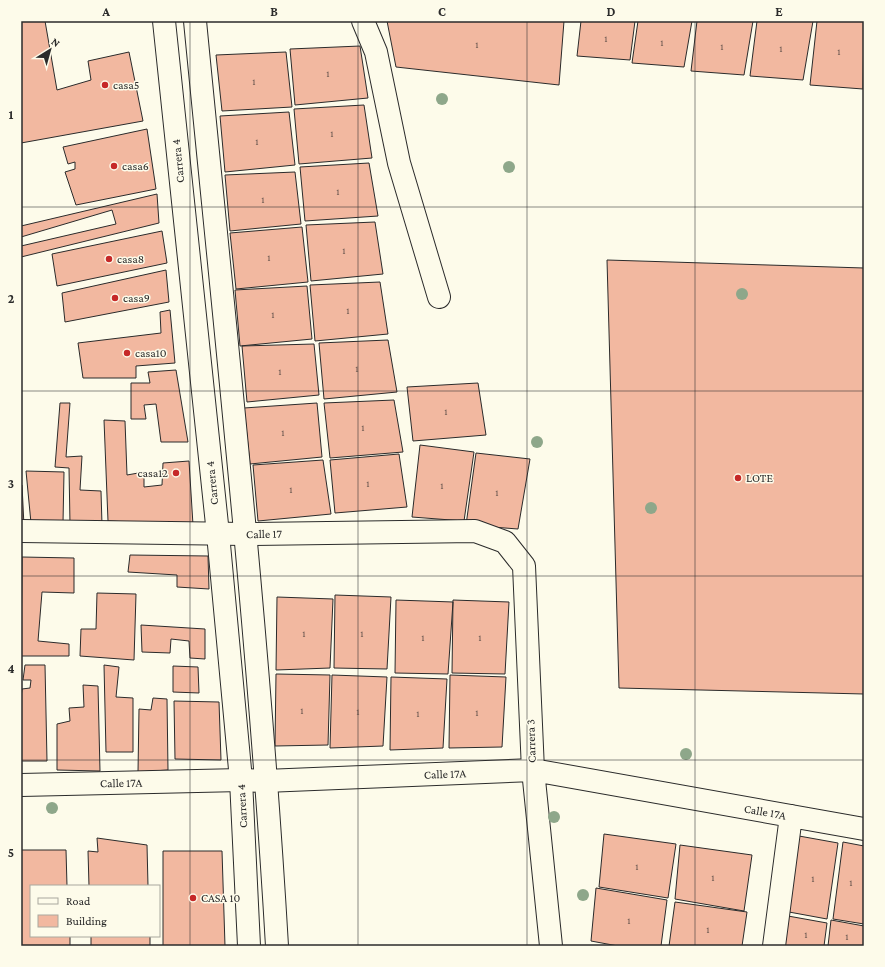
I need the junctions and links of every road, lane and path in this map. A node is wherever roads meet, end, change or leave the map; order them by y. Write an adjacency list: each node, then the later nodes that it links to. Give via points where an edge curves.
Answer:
1 (164, 21): 6 (street, Carrera 4)
2 (195, 21): 7 (street, Carrera 4)
3 (363, 21): 4 (street, via 376,52 398,163)
4 (439, 297)
5 (21, 532): 6 (street, Calle 17)
6 (218, 534): 7 (street, Calle 17); 10 (street, Carrera 4)
7 (245, 534): 8 (street, Calle 17, via 475,531); 11 (street, Carrera 4)
8 (505, 542): 9 (street, Carrera 3, via 524,566)
9 (533, 770): 11 (street, Calle 17A); 13 (street, Calle 17A); 17 (street, Carrera 3)
10 (241, 780): 11 (street, Calle 17A); 12 (street, Calle 17A); 15 (street, Carrera 4)
11 (265, 781): 16 (street, Carrera 4)
12 (21, 785)
13 (791, 816): 14 (street, Calle 17A); 18 (street)
14 (864, 829)
15 (249, 946)
16 (276, 946)
17 (551, 946)
18 (774, 946)

